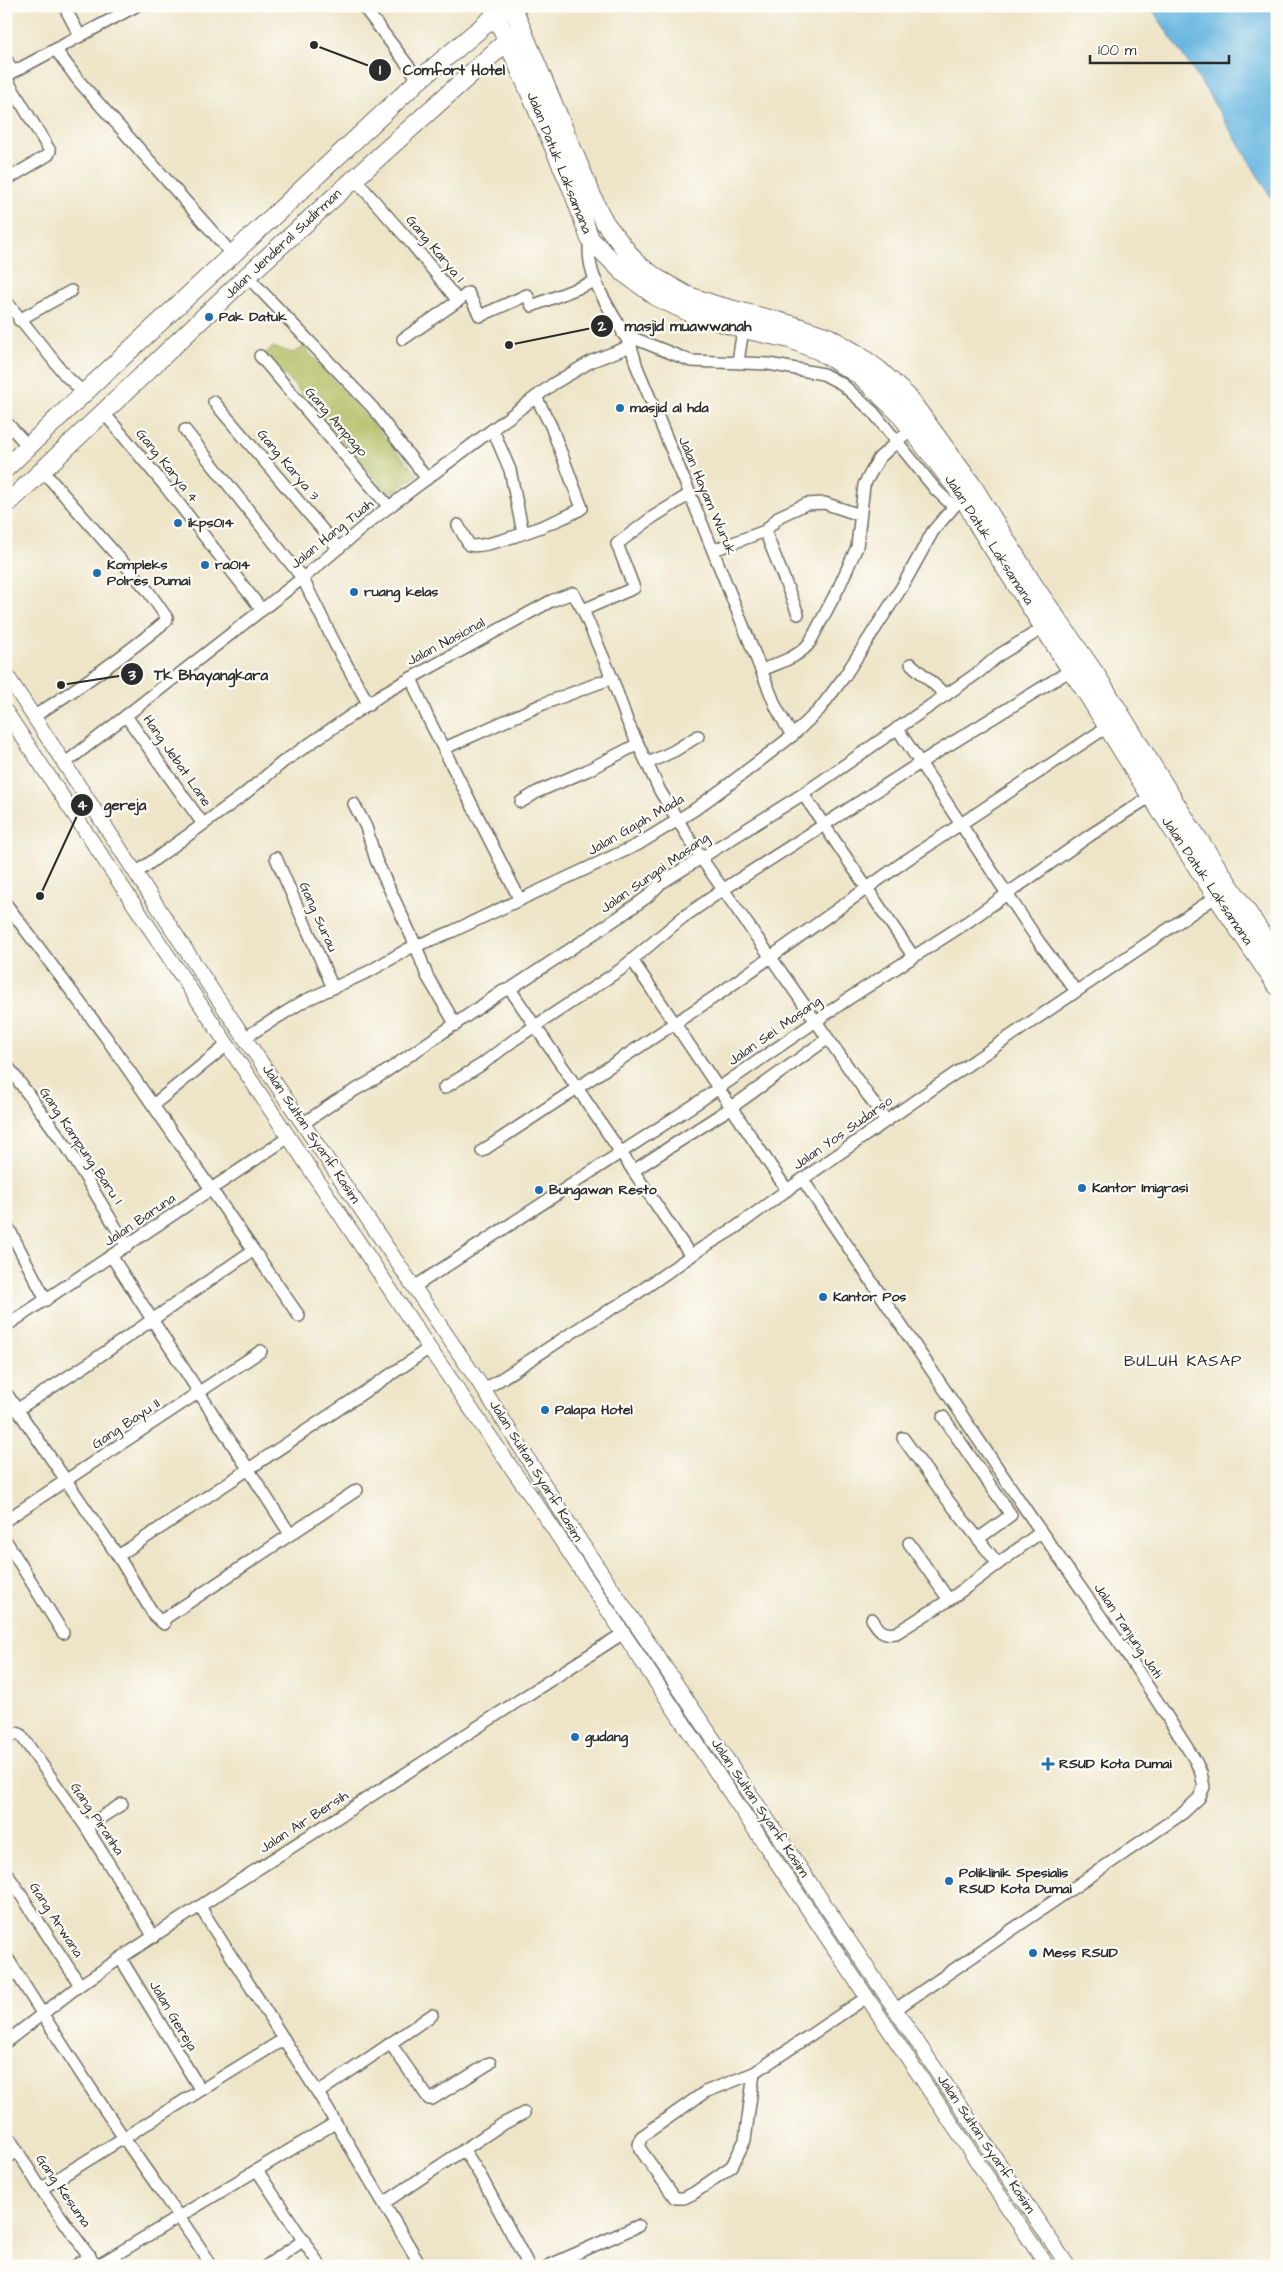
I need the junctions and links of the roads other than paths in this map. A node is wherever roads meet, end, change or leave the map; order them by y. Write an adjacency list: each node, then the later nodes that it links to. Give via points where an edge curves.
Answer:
1 (64, 6): 6 (street)
2 (136, 6): 6 (street)
3 (363, 6): 10 (street)
4 (502, 9): 5 (main road, Jalan Datuk Laksamana); 10 (main road, Jalan Jenderal Sudirman)
5 (514, 34): 11 (main road, Jalan Jenderal Sudirman); 13 (main road, Jalan Datuk Laksamana); 41 (main road, Jalan Datuk Laksamana, via 597,208 636,263 686,294 828,337 858,354 907,396)
6 (80, 36): 7 (street)
7 (56, 50): 9 (street); 14 (street, via 78,80)
8 (6, 59): 9 (street)
9 (9, 75): 12 (street, via 50,151)
10 (419, 80): 14 (main road, Jalan Jenderal Sudirman)
11 (354, 178): 15 (main road, Jalan Jenderal Sudirman); 19 (street, Gang Karya 1)
12 (6, 180)
13 (590, 239): 16 (street, Jalan Hayam Wuruk, via 589,256); 23 (main road, Jalan Datuk Laksamana, via 624,273 657,296 691,313)
14 (232, 254): 17 (main road, Jalan Jenderal Sudirman)
15 (247, 276): 21 (main road, Jalan Jenderal Sudirman); 44 (street, via 372,407)
16 (596, 282): 19 (street, Gang Karya 1, via 532,306 527,295 482,316 468,293); 24 (street, Jalan Hayam Wuruk)
17 (198, 285): 21 (main road); 29 (main road, Jalan Jenderal Sudirman)
18 (71, 291): 22 (street)
19 (458, 301): 25 (street)
20 (6, 302): 22 (street)
21 (217, 305): 33 (main road, Jalan Jenderal Sudirman)
22 (20, 320): 29 (street)
23 (743, 329): 28 (street); 32 (main road, Jalan Datuk Laksamana, via 790,339 818,350 861,376)
24 (623, 334): 26 (street, Jalan Hayam Wuruk); 28 (street, via 691,361)
25 (403, 339)
26 (630, 346): 30 (street, Jalan Hang Tuah, via 592,361); 45 (street, Jalan Hayam Wuruk)
27 (260, 356): 48 (street, Gang Ampago)
28 (738, 362): 34 (street, via 823,374 842,384)
29 (84, 393): 40 (main road, Jalan Jenderal Sudirman)
30 (536, 397): 38 (street, Jalan Hang Tuah); 52 (street, via 583,506)
31 (214, 402): 53 (street, Gang Karya 3)
32 (894, 407): 34 (street); 36 (main road, Jalan Datuk Laksamana)
33 (104, 413): 43 (main road, Jalan Jenderal Sudirman); 56 (street, Gang Karya 4)
34 (880, 420): 39 (street)
35 (6, 422): 40 (street)
36 (912, 428): 39 (street); 41 (main road, Jalan Datuk Laksamana)
37 (185, 430): 55 (street)
38 (493, 430): 44 (street, Jalan Hang Tuah); 52 (street, via 510,470)
39 (897, 441): 46 (street, via 936,490); 49 (street, via 879,458 864,485)
40 (28, 446): 42 (main road, Jalan Jenderal Sudirman)
41 (936, 448): 46 (main road, Jalan Datuk Laksamana); 66 (main road, Jalan Datuk Laksamana, via 972,485)
42 (6, 468)
43 (42, 470): 47 (main road, Jalan Jenderal Sudirman); 70 (street, via 148,591 167,618 89,681)
44 (427, 479): 48 (street, Jalan Hang Tuah)
45 (690, 494): 54 (street, Jalan Hayam Wuruk); 57 (street, via 617,544 634,588)
46 (958, 501): 59 (main road, Jalan Datuk Laksamana, via 978,525); 75 (street, Jalan Gajah Mada, via 933,531 902,587 844,677 819,710)
47 (6, 505)
48 (389, 507): 53 (street, Jalan Hang Tuah)
49 (860, 515): 51 (street, via 824,503 806,504 780,516); 61 (street, via 856,547 807,647)
50 (458, 525): 52 (street, via 472,546)
51 (765, 531): 54 (street); 58 (street)
52 (523, 533)
53 (338, 548): 55 (street, Jalan Hang Tuah)
54 (714, 550): 61 (street, Jalan Hayam Wuruk)
55 (303, 578): 56 (street, Jalan Hang Tuah); 68 (street)
56 (262, 610): 71 (street, Jalan Hang Tuah)
57 (583, 610): 64 (street, Jalan Nasional, via 573,593 562,596); 65 (street, Jalan Nasional)
58 (798, 614)
59 (1044, 627): 62 (main road, Jalan Datuk Laksamana); 67 (street, Jalan Sungai Masang, via 999,654)
60 (912, 664): 67 (street)
61 (762, 670): 75 (street, Jalan Hayam Wuruk, via 776,707)
62 (1071, 670): 66 (main road, Jalan Datuk Laksamana); 80 (street)
63 (6, 674): 70 (street, Jalan Sultan Syarif Kasim)
64 (411, 678): 68 (street, Jalan Nasional); 77 (street)
65 (612, 678): 76 (street, Jalan Nasional); 77 (street, via 543,704)
66 (1090, 683): 72 (main road, Jalan Datuk Laksamana); 100 (main road, Jalan Datuk Laksamana)
67 (946, 695): 73 (street, Jalan Sungai Masang)
68 (369, 705): 86 (street, Jalan Nasional, via 283,762)
69 (6, 712): 113 (street, Jalan Sultan Syarif Kasim)
70 (33, 716): 79 (street, Jalan Sultan Syarif Kasim)
71 (126, 716): 79 (street, Jalan Hang Tuah); 86 (street, Hang Jebat Lane)
72 (1107, 727): 82 (main road, Jalan Datuk Laksamana); 88 (street)
73 (897, 728): 80 (street); 81 (street, Jalan Sungai Masang)
74 (698, 736): 78 (street)
75 (792, 736): 85 (street, Jalan Gajah Mada)
76 (638, 744): 78 (street, Jalan Nasional); 83 (street)
77 (444, 748): 96 (street)
78 (648, 763): 85 (street, Jalan Nasional)
79 (64, 764): 91 (street, Jalan Sultan Syarif Kasim)
80 (920, 764): 87 (street); 88 (street)
81 (803, 794): 87 (street); 90 (street, Jalan Sungai Masang)
82 (1151, 796): 94 (street, Jalan Sei. Masang); 95 (main road, Jalan Datuk Laksamana)
83 (521, 802)
84 (354, 804): 98 (street)
85 (677, 820): 90 (street, Jalan Nasional); 96 (street, Jalan Gajah Mada, via 637,845)
86 (203, 824): 91 (street, Jalan Nasional)
87 (823, 825): 92 (street); 93 (street)
88 (961, 825): 93 (street); 94 (street)
89 (276, 858): 104 (street, Gang Surau)
90 (702, 858): 92 (street, Jalan Nasional); 105 (street, Jalan Sungai Masang)
91 (136, 873): 111 (street, Jalan Sultan Syarif Kasim)
92 (724, 889): 101 (street, Jalan Nasional); 102 (street, via 682,918)
93 (867, 889): 99 (street); 101 (street)
94 (1007, 894): 99 (street, Jalan Sei. Masang); 106 (street)
95 (1217, 896): 103 (main road, Jalan Datuk Laksamana); 106 (street, Jalan Yos Sudarso)
96 (520, 900): 98 (street, Jalan Gajah Mada)
97 (6, 904): 121 (street)
98 (416, 946): 104 (street, Jalan Gajah Mada); 109 (street, via 427,976)
99 (914, 956): 107 (street, Jalan Sei. Masang)
100 (1277, 956)
101 (771, 959): 107 (street, Jalan Nasional); 108 (street)
102 (632, 960): 108 (street); 110 (street)
103 (1277, 986)
104 (333, 988): 111 (street, Jalan Gajah Mada, via 304,1001)
105 (510, 989): 109 (street, Jalan Sungai Masang); 110 (street)
106 (1076, 991): 123 (street, Jalan Yos Sudarso)
107 (815, 1021): 112 (street, Jalan Nasional); 115 (street, Jalan Sei. Masang)
108 (675, 1023): 118 (street); 119 (street)
109 (456, 1025): 124 (street, Jalan Sungai Masang)
110 (536, 1026): 117 (street); 118 (street)
111 (244, 1038): 124 (street, Jalan Sultan Syarif Kasim)
112 (827, 1039): 116 (street); 123 (street, Jalan Nasional)
113 (227, 1045): 121 (street); 126 (street, Jalan Sultan Syarif Kasim)
114 (6, 1064): 134 (street, Gang Kampung Baru I, via 69,1150)
115 (755, 1064): 116 (street); 119 (street, Jalan Sei. Masang)
116 (768, 1083): 122 (street)
117 (444, 1088)
118 (577, 1088): 127 (street); 128 (street)
119 (718, 1088): 120 (street, Jalan Sei. Masang); 122 (street)
120 (694, 1105): 125 (street); 128 (street, Jalan Sei. Masang)
121 (153, 1106): 131 (street)
122 (732, 1107): 125 (street); 132 (street)
123 (886, 1121): 130 (street, Jalan Yos Sudarso)
124 (304, 1123): 138 (street, Jalan Sultan Syarif Kasim)
125 (706, 1123): 129 (street)
126 (289, 1137): 131 (street, Jalan Baruna); 143 (street, Jalan Sultan Syarif Kasim)
127 (482, 1151)
128 (620, 1153): 129 (street); 138 (street, Jalan Sei. Masang)
129 (633, 1171): 136 (street)
130 (803, 1180): 132 (street, Jalan Yos Sudarso); 155 (street, Jalan Tanjung Jati)
131 (212, 1190): 134 (street, Jalan Baruna); 135 (street)
132 (786, 1190): 136 (street, Jalan Yos Sudarso)
133 (6, 1223): 139 (street)
134 (127, 1246): 137 (street, Jalan Baruna)
135 (252, 1251): 140 (street); 141 (street)
136 (690, 1256): 145 (street, Jalan Yos Sudarso, via 630,1300 587,1323)
137 (112, 1257): 139 (street, Jalan Baruna); 141 (street)
138 (414, 1287): 145 (street, Jalan Sultan Syarif Kasim)
139 (46, 1300): 142 (street, Jalan Baruna)
140 (299, 1316)
141 (153, 1319): 147 (street); 148 (street)
142 (6, 1326)
143 (429, 1348): 151 (street); 165 (street, Jalan Sultan Syarif Kasim)
144 (262, 1351): 147 (street, Gang Bayu II)
145 (484, 1390): 166 (street, Jalan Sultan Syarif Kasim, via 582,1544)
146 (6, 1393): 148 (street)
147 (200, 1393): 151 (street); 152 (street, Gang Bayu II)
148 (18, 1409): 152 (street)
149 (943, 1417): 157 (street, via 1011,1515)
150 (903, 1438): 157 (street)
151 (248, 1467): 156 (street); 160 (street)
152 (68, 1481): 154 (street, Gang Bayu II); 160 (street)
153 (356, 1490): 156 (street)
154 (6, 1520)
155 (1042, 1532): 161 (street); 178 (street, Jalan Tanjung Jati, via 1190,1752 1202,1773 1204,1787 1199,1798 1183,1813)
156 (290, 1534): 160 (street, via 164,1619 164,1624 154,1615)
157 (978, 1539): 161 (street)
158 (6, 1541): 164 (street)
159 (909, 1543): 162 (street)
160 (118, 1556)
161 (998, 1564): 162 (street)
162 (949, 1600): 163 (street, via 896,1633 880,1632)
163 (872, 1619)
164 (63, 1633)
165 (622, 1634): 167 (street, Jalan Sultan Syarif Kasim); 172 (street, Jalan Air Bersih)
166 (701, 1719): 167 (street); 178 (street, Jalan Sultan Syarif Kasim)
167 (687, 1729): 177 (street, Jalan Sultan Syarif Kasim)
168 (6, 1739): 170 (street, Gang Piranha, via 20,1734)
169 (122, 1804): 170 (street)
170 (86, 1827): 173 (street, Gang Piranha)
171 (6, 1872): 176 (street, Gang Arwana)
172 (200, 1907): 173 (street, Jalan Air Bersih); 181 (street)
173 (154, 1936): 175 (street, Jalan Air Bersih)
174 (6, 1956): 180 (street)
175 (121, 1959): 176 (street, Jalan Air Bersih); 186 (street, Jalan Gereja)
176 (80, 1985): 180 (street, Jalan Air Bersih)
177 (867, 1997): 185 (street); 202 (street, Jalan Sultan Syarif Kasim)
178 (896, 2009): 200 (street, Jalan Sultan Syarif Kasim)
179 (432, 2015): 183 (street)
180 (43, 2016): 182 (street, Jalan Air Bersih); 191 (street)
181 (284, 2039): 186 (street); 187 (street)
182 (6, 2042)
183 (390, 2043): 184 (street, via 429,2099); 187 (street)
184 (490, 2063)
185 (754, 2073): 185 (street, via 745,2140 732,2166 694,2193 675,2198 640,2149 639,2140 705,2092)
186 (200, 2089): 191 (street)
187 (318, 2093): 189 (street)
188 (524, 2113): 192 (street)
189 (335, 2123): 195 (street); 197 (street)
190 (6, 2132): 193 (street, Gang Kesuma)
191 (124, 2138): 196 (street); 198 (street)
192 (464, 2150): 197 (street); 209 (street)
193 (17, 2151): 194 (street); 196 (street, Gang Kesuma)
194 (6, 2159)
195 (257, 2170): 198 (street); 201 (street)
196 (41, 2188): 203 (street, Gang Kesuma)
197 (384, 2203): 208 (street)
198 (180, 2216): 203 (street); 205 (street)
199 (638, 2226): 210 (street)
200 (1049, 2238): 202 (street); 212 (street, Jalan Sultan Syarif Kasim)
201 (304, 2240): 206 (street); 207 (street)
202 (1034, 2246): 211 (street, Jalan Sultan Syarif Kasim)
203 (94, 2263): 204 (street)
204 (75, 2266)
205 (212, 2266)
206 (266, 2266)
207 (320, 2266)
208 (421, 2266)
209 (529, 2266)
210 (548, 2266)
211 (1047, 2266)
212 (1068, 2266)

